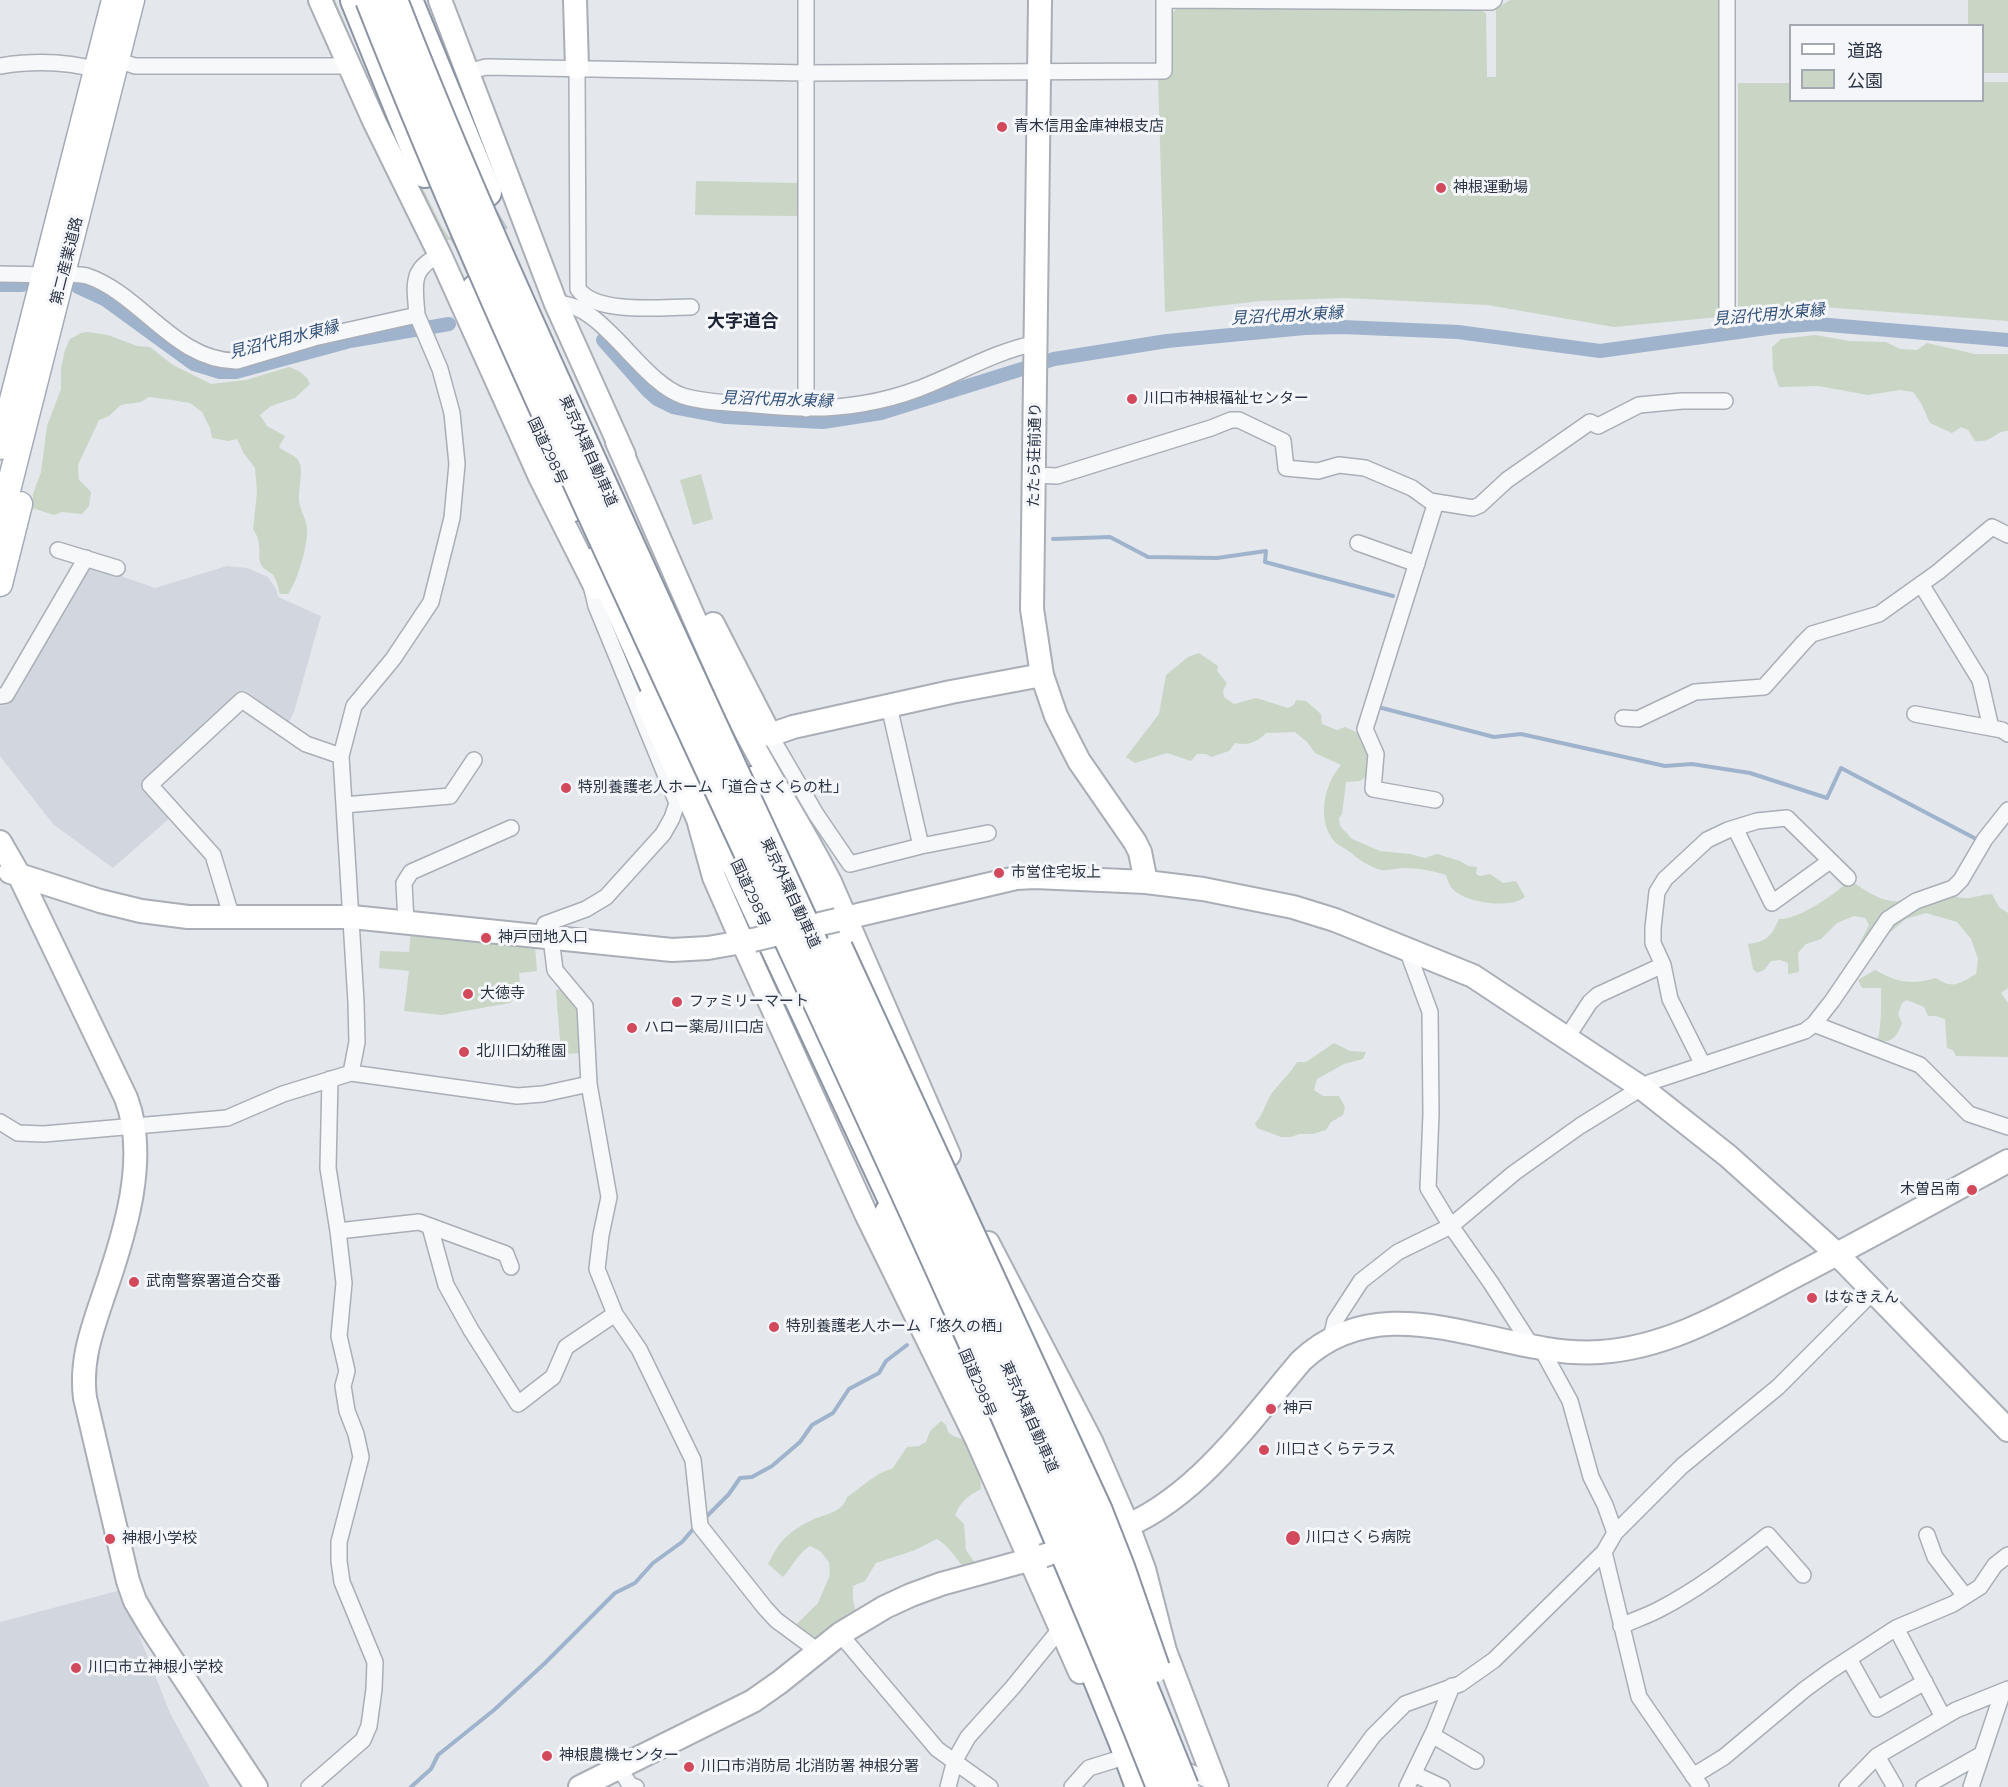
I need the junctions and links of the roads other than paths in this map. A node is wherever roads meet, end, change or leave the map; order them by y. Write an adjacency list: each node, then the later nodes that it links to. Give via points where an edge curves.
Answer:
1 (114, 0): 16 (main road, 第二産業道路)
2 (132, 0): 16 (main road, 第二産業道路)
3 (320, 0): 18 (street)
4 (346, 0): 24 (highway)
5 (355, 0): 24 (highway, 国道298号)
6 (370, 0): 119 (highway, 東京外環自動車道, bridge, via 528,374 945,1285)
7 (393, 0): 133 (highway, 東京外環自動車道, bridge, via 549,366 1042,1445 1101,1583)
8 (408, 0): 23 (highway)
9 (414, 0): 23 (highway)
10 (440, 0): 21 (street)
11 (575, 0): 19 (street)
12 (806, 0): 22 (street)
13 (1040, 0): 20 (street, たたら荘前通り)
14 (1494, 0): 20 (street, via 1164,0 1164,71)
15 (1727, 0): 31 (street)
16 (107, 65): 17 (street); 18 (street); 27 (main road, 第二産業道路)
17 (0, 66)
18 (349, 66): 25 (street)
19 (577, 68): 21 (street, via 486,67); 22 (street); 29 (street, via 579,289 583,295 618,308)
20 (1040, 71): 22 (street); 33 (street, たたら荘前通り)
21 (467, 72): 28 (street, via 513,212)
22 (806, 73): 37 (street)
23 (446, 92): 62 (highway, via 561,361)
24 (400, 113): 63 (highway, 国道298号)
25 (447, 251): 30 (street, via 420,267 416,279); 47 (street, via 540,477)
26 (0, 274): 27 (street)
27 (54, 274): 30 (street, via 88,277 109,287 187,345 224,361 251,358 314,338); 32 (main road, 第二産業道路); 34 (main road, 第二産業道路)
28 (556, 304): 37 (street, via 585,312 663,386 683,396 723,403); 38 (street)
29 (691, 307)
30 (417, 315): 60 (street, via 440,369 452,413 457,464 452,518 431,603 393,659 354,706)
31 (1727, 321)
32 (45, 348): 42 (main road, 第二産業道路); 50 (main road, via 41,404)
33 (1037, 356): 37 (street, via 1018,346 916,389 875,400); 40 (street, たたら荘前通り)
34 (18, 372): 36 (main road); 39 (main road, 第二産業道路)
35 (1725, 401): 41 (street, via 1639,405 1598,426 1590,422 1507,480 1480,505 1473,508)
36 (0, 408)
37 (806, 408)
38 (617, 442): 59 (street); 78 (street, via 740,719 813,849)
39 (0, 447)
40 (1034, 475): 41 (street, via 1057,476 1239,420 1283,441 1286,468 1365,468); 52 (street, たたら荘前通り, via 1032,590)
41 (1436, 502): 48 (street)
42 (0, 522)
43 (2008, 535): 51 (street, via 1992,527)
44 (1358, 543): 48 (street)
45 (58, 550): 46 (street)
46 (86, 558): 49 (street); 53 (street, via 6,695)
47 (586, 564): 63 (street, via 596,606); 81 (street, via 698,819 714,877)
48 (1417, 564): 64 (street, via 1365,729 1376,754 1373,789)
49 (117, 568)
50 (0, 584)
51 (1921, 584): 56 (street, via 1879,614 1812,634 1764,687 1695,692 1638,718); 57 (street, via 1980,680)
52 (1042, 675): 54 (street); 75 (street, たたら荘前通り, via 1056,716 1079,762 1135,842)
53 (0, 696)
54 (889, 706): 59 (street); 71 (street)
55 (1915, 714): 57 (street)
56 (1623, 718)
57 (1991, 728): 58 (street)
58 (2008, 734)
59 (766, 737): 71 (street, via 850,864)
60 (341, 756): 65 (street); 77 (street, via 306,744 242,700 150,785 213,855)
61 (474, 760): 65 (street, via 450,796)
62 (751, 779): 133 (highway, via 1009,1343); 133 (highway, bridge, via 838,948 1098,1511)
63 (688, 800): 80 (street, via 606,897 586,909 544,924); 119 (highway, bridge, via 772,962 1053,1554); 142 (highway, 国道298号, via 971,1367)
64 (1435, 800)
65 (344, 805): 76 (street)
66 (2008, 810): 84 (street, via 1953,888 1916,901 1888,919)
67 (511, 828): 79 (street, via 411,872 404,884)
68 (1735, 828): 72 (street, via 1787,818); 72 (street, via 1772,903); 83 (street, via 1707,840 1665,879 1657,892 1653,943)
69 (988, 833): 71 (street)
70 (0, 842): 73 (street)
71 (921, 846)
72 (1830, 861): 74 (street)
73 (9, 871): 77 (street, via 141,911); 92 (street, via 126,1098)
74 (1848, 878)
75 (1146, 882): 78 (street, via 1016,878); 82 (street, via 1293,907)
76 (352, 917): 77 (street); 79 (street); 87 (street, via 357,1042)
77 (232, 918)
78 (842, 919): 81 (street, bridge); 105 (street, via 986,1238 1091,1441)
79 (406, 922): 80 (street)
80 (546, 937): 81 (street, via 672,950); 89 (street, via 558,977 585,1006)
81 (748, 942): 110 (street, via 866,1214)
82 (1406, 947): 85 (street, via 1473,976); 95 (street, via 1430,1012 1428,1188)
83 (1663, 965): 85 (street, via 1598,995); 86 (street, via 1670,999)
84 (1814, 1024): 86 (street, via 1805,1031); 93 (street, via 1920,1065 1969,1114)
85 (1566, 1039): 90 (street)
86 (1703, 1065): 90 (street)
87 (351, 1073): 88 (street); 89 (street, via 517,1096)
88 (330, 1079): 92 (street, via 227,1118); 97 (street, via 328,1168)
89 (589, 1084): 101 (street, via 609,1197 597,1269)
90 (1642, 1088): 95 (street, via 1514,1173); 98 (street, via 1728,1156)
91 (0, 1122): 92 (street, via 18,1133 44,1134)
92 (134, 1127): 134 (street, via 126,1223 85,1353 85,1398 135,1601)
93 (2008, 1127)
94 (2008, 1161): 98 (street)
95 (1451, 1226): 102 (street, via 1398,1252 1362,1281 1335,1321); 103 (street)
96 (430, 1227): 97 (street, via 419,1221); 99 (street, via 506,1254); 101 (street, via 446,1285 518,1404 553,1377 566,1347)
97 (338, 1231): 135 (street, via 344,1283 339,1336 347,1371 343,1386 361,1457 339,1542 339,1561 342,1582 375,1662 374,1689 363,1740)
98 (1837, 1254): 100 (street); 103 (street, via 1714,1319 1663,1340 1602,1352 1573,1353)
99 (511, 1267)
100 (1874, 1291): 104 (street); 106 (street, via 1778,1388 1682,1466)
101 (615, 1314): 117 (street, via 639,1349 693,1460 700,1526 776,1620)
102 (1331, 1338): 103 (street, via 1367,1326 1415,1324); 105 (street, via 1301,1361 1196,1480)
103 (1536, 1346): 106 (street, via 1570,1401 1591,1477)
104 (2008, 1430)
105 (1128, 1526): 110 (street, bridge); 133 (street, via 1144,1569)
106 (1615, 1533): 108 (street)
107 (1927, 1535): 112 (street, via 1935,1557)
108 (1604, 1552): 113 (street); 121 (street, via 1494,1660)
109 (2008, 1555): 112 (street, via 1995,1565 1980,1587)
110 (1037, 1557): 114 (street, via 1044,1591); 116 (street, via 911,1595)
111 (1803, 1575): 113 (street, via 1768,1535 1686,1595)
112 (1965, 1596): 115 (street)
113 (1621, 1626): 132 (street, via 1639,1697)
114 (1061, 1628): 127 (street); 128 (street, via 968,1737)
115 (1896, 1629): 118 (street); 120 (street)
116 (840, 1634): 117 (street); 128 (street, via 927,1737)
117 (818, 1651): 130 (street, via 753,1701)
118 (1849, 1659): 120 (street, via 1876,1709); 132 (street, via 1804,1690)
119 (1118, 1681): 143 (highway, 東京外環自動車道, bridge)
120 (1925, 1682): 123 (street)
121 (1452, 1686): 124 (street); 144 (street, via 1405,1704 1373,1736)
122 (2005, 1690): 123 (street); 125 (street)
123 (1943, 1717): 126 (street)
124 (1432, 1735): 129 (street); 131 (street)
125 (1982, 1754): 148 (street); 149 (street)
126 (1877, 1756): 146 (street); 147 (street)
127 (1118, 1759): 140 (street, via 1089,1768); 141 (street)
128 (955, 1760): 138 (street); 139 (street)
129 (1476, 1761)
130 (620, 1768): 136 (street); 137 (street, via 630,1785)
131 (1410, 1780): 145 (street)
132 (1697, 1782)
133 (1199, 1784)
134 (256, 1787)
135 (309, 1787)
136 (580, 1787)
137 (636, 1787)
138 (948, 1787)
139 (990, 1787)
140 (1072, 1787)
141 (1128, 1787)
142 (1140, 1787)
143 (1159, 1787)
144 (1336, 1787)
145 (1442, 1787)
146 (1847, 1787)
147 (1895, 1787)
148 (1925, 1787)
149 (1971, 1787)

